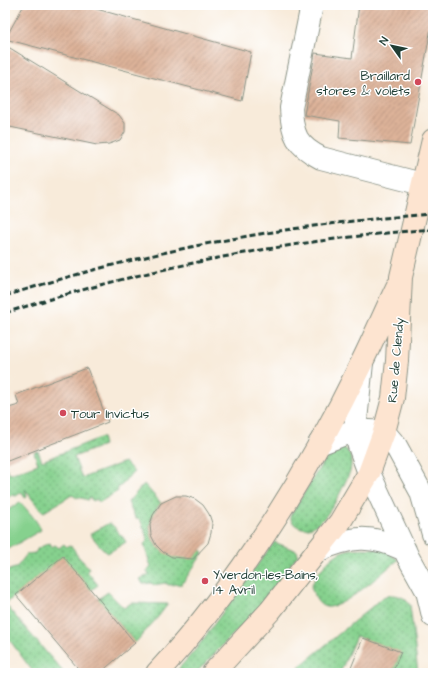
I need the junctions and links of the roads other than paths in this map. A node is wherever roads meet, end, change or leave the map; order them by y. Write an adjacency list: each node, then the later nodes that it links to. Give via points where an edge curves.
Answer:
1 (312, 5): 3 (street, via 291,108 291,125 298,140 306,151 321,158)
2 (433, 141): 3 (main road, Rue de Clendy)
3 (422, 184): 4 (main road, Rue de Clendy)
4 (401, 277): 5 (main road, Rue de Clendy); 7 (main road, Rue de Clendy, via 393,398)
5 (362, 362): 6 (street); 8 (main road, Rue de Clendy)
6 (355, 430): 7 (street); 8 (street); 9 (street)
7 (384, 432): 9 (main road, Rue de Clendy); 10 (street, via 396,446 421,492)
8 (319, 444): 14 (main road, Rue de Clendy, via 271,527 225,593)
9 (369, 473): 11 (street); 12 (main road, Rue de Clendy, via 340,522)
10 (433, 534)
11 (405, 550): 12 (street, via 387,541 362,539 340,542); 13 (street, via 426,591)
12 (317, 551): 15 (main road, Rue de Clendy, via 270,611)
13 (433, 616)
14 (157, 673)
15 (213, 673)

